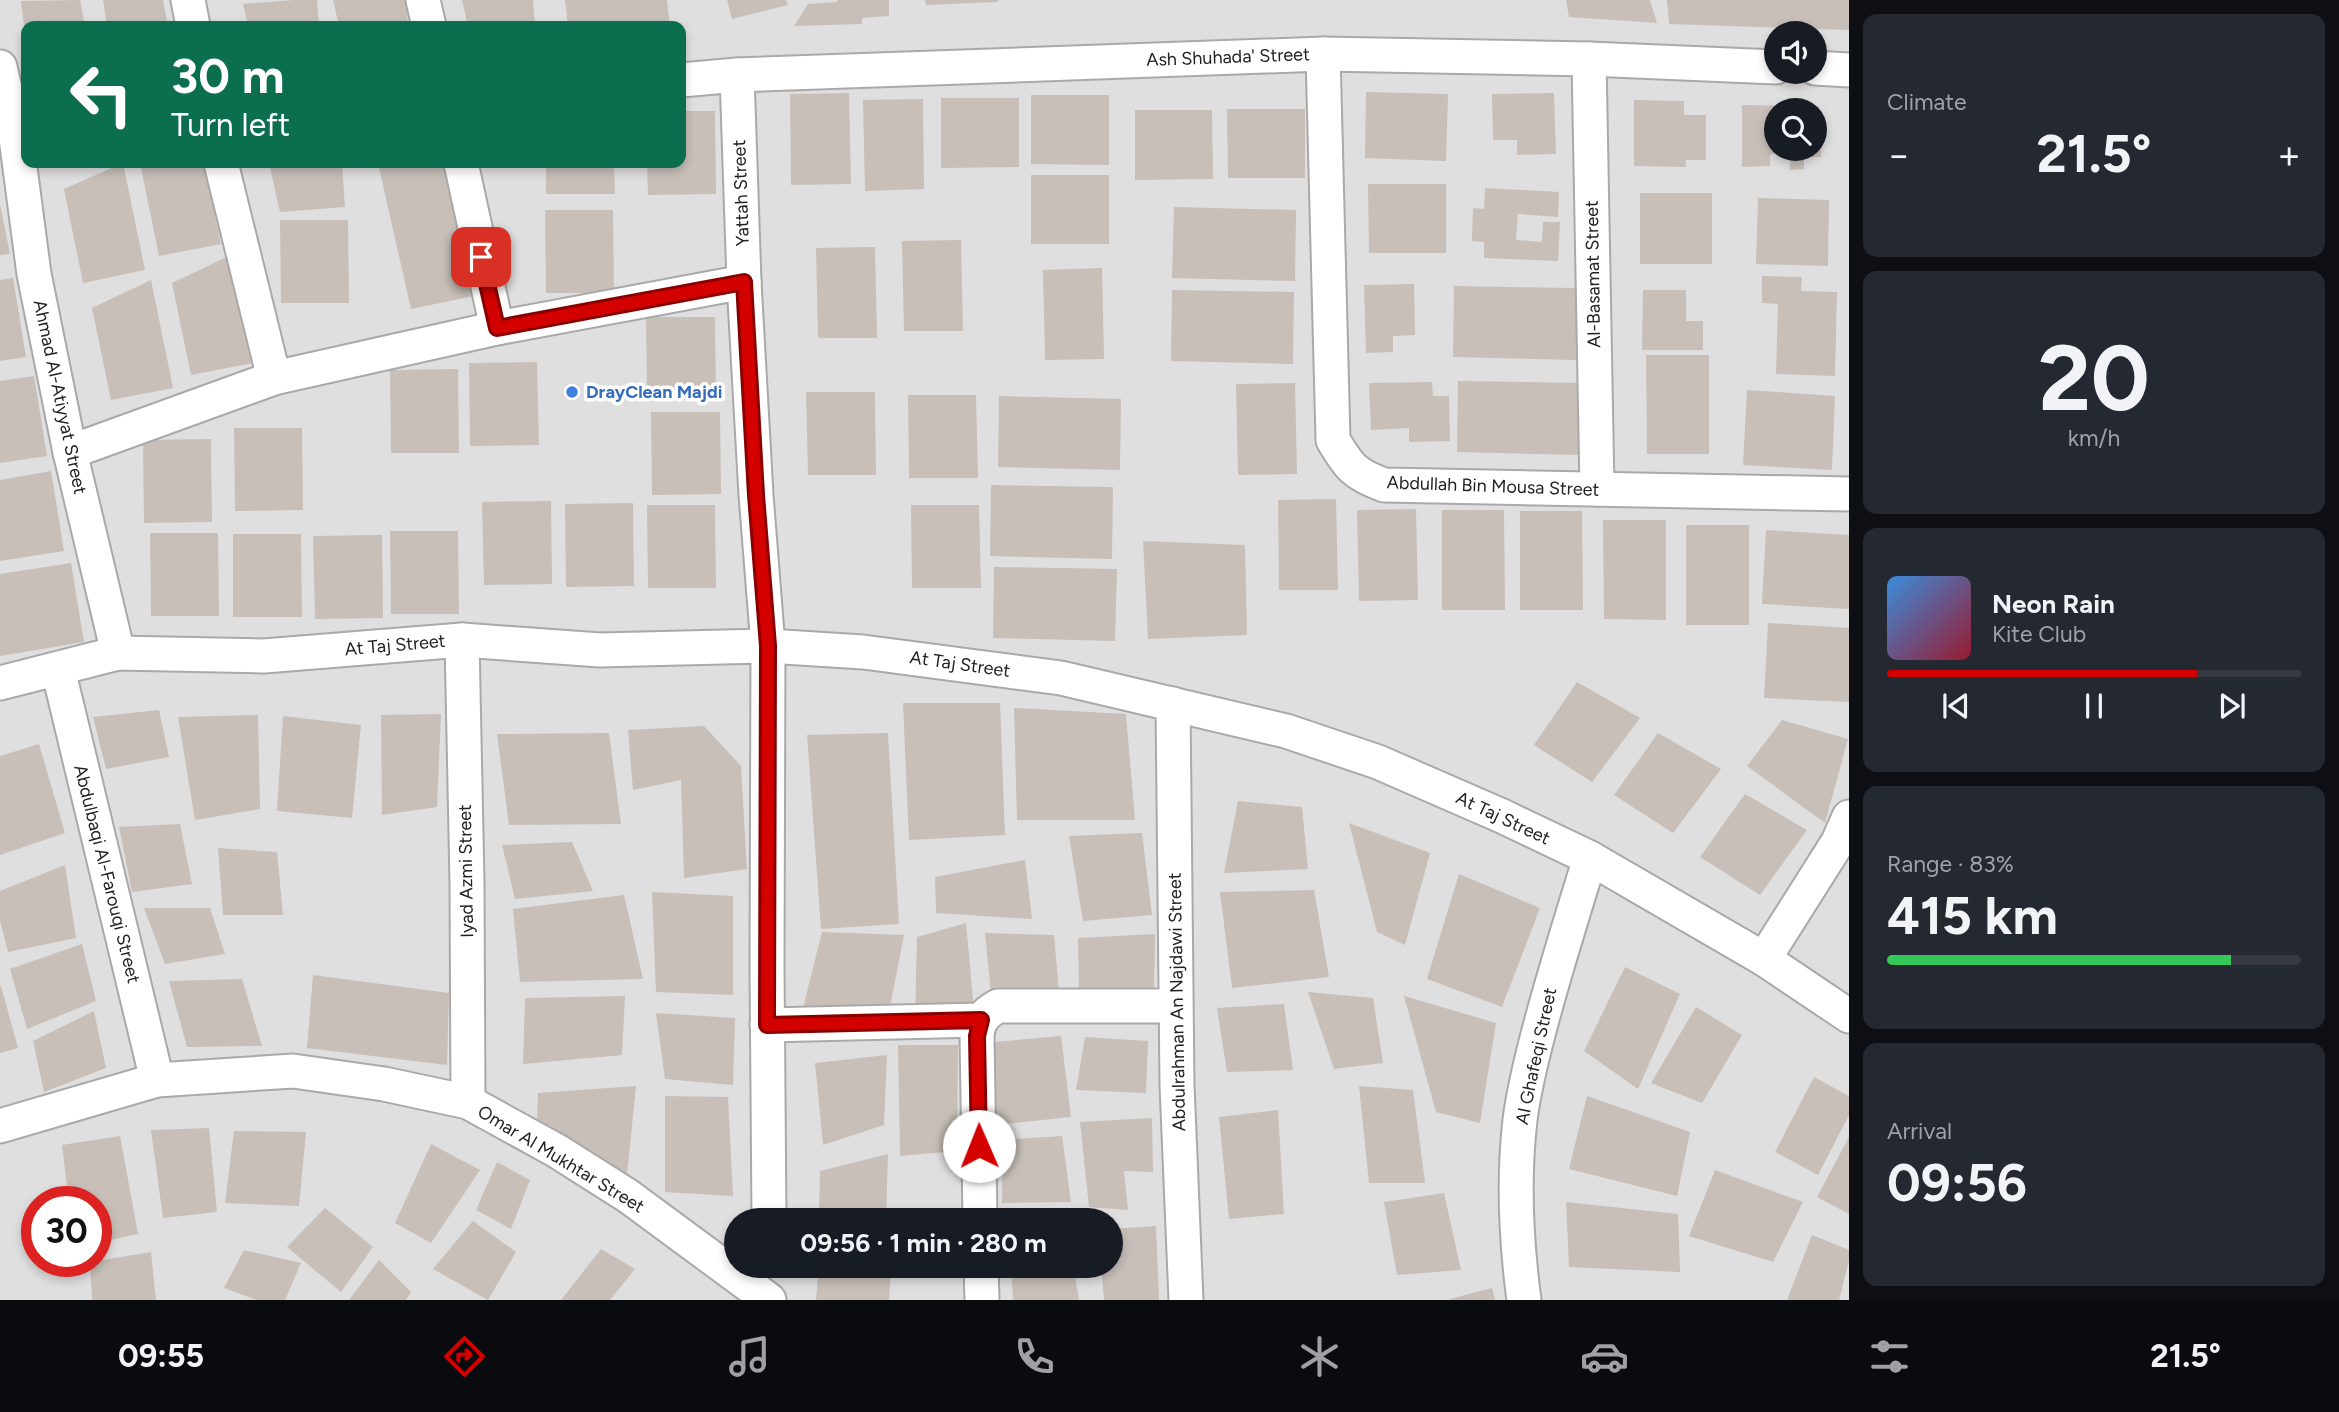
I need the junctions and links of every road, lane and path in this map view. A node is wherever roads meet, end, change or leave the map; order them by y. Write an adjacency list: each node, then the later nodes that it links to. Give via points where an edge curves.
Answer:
1 (188, 0): 3 (street)
2 (423, 0): 4 (street)
3 (191, 21)
4 (428, 21)
5 (1322, 54): 6 (street, Ash Shuhada' Street); 11 (street, Ash Shuhada' Street); 20 (street, Abdullah Bin Mousa Street, via 1333,440 1345,460 1362,477 1384,485)
6 (1590, 59): 7 (street, Ash Shuhada' Street); 20 (street, Al-Basamat Street)
7 (1764, 66)
8 (0, 67): 13 (street, Ahmad Al-Atiyyat Street)
9 (1827, 69): 10 (street)
10 (1849, 70)
11 (737, 75): 12 (street, Ash Shuhada' Street); 16 (street, Yattah Street)
12 (686, 80)
13 (14, 138): 19 (street, Ahmad Al-Atiyyat Street, via 34,274)
14 (222, 168): 18 (street)
15 (462, 168): 17 (street)
16 (744, 282): 17 (street); 23 (street, Yattah Street)
17 (497, 328): 18 (street)
18 (274, 378): 19 (street)
19 (70, 452): 24 (street, Ahmad Al-Atiyyat Street)
20 (1597, 489): 21 (street, Abdullah Bin Mousa Street)
21 (1849, 494)
22 (462, 640): 23 (street, At Taj Street, via 600,650); 24 (street, At Taj Street, via 264,656); 36 (street, Iyad Azmi Street)
23 (768, 646): 27 (street, At Taj Street, via 863,652 1048,676); 34 (street, Yattah Street)
24 (118, 653): 25 (street, At Taj Street)
25 (58, 669): 26 (street, At Taj Street); 35 (street, Abdulbaqi Al-Farouqi Street)
26 (0, 683)
27 (1173, 704): 29 (street, At Taj Street, via 1286,731 1378,762); 31 (street, Abdulrahman An Najdawi Street)
28 (1849, 817): 30 (street)
29 (1590, 858): 30 (street, At Taj Street); 45 (street, Al Ghafeqi Street, via 1554,974 1520,1118 1517,1247)
30 (1764, 959): 32 (street, At Taj Street)
31 (1175, 1006): 33 (street, via 998,1006); 44 (street, Abdulrahman An Najdawi Street)
32 (1849, 1016)
33 (981, 1020): 34 (street); 39 (street, via 977,1047)
34 (767, 1025): 38 (street, Yattah Street)
35 (157, 1080): 36 (street, Omar Al Mukhtar Street, via 293,1071); 37 (street, Omar Al Mukhtar Street)
36 (468, 1102): 42 (street, Omar Al Mukhtar Street, via 628,1196)
37 (0, 1126)
38 (769, 1208)
39 (981, 1208)
40 (769, 1278): 42 (street)
41 (981, 1278): 43 (street)
42 (769, 1300)
43 (982, 1300)
44 (1186, 1300)
45 (1524, 1300)

